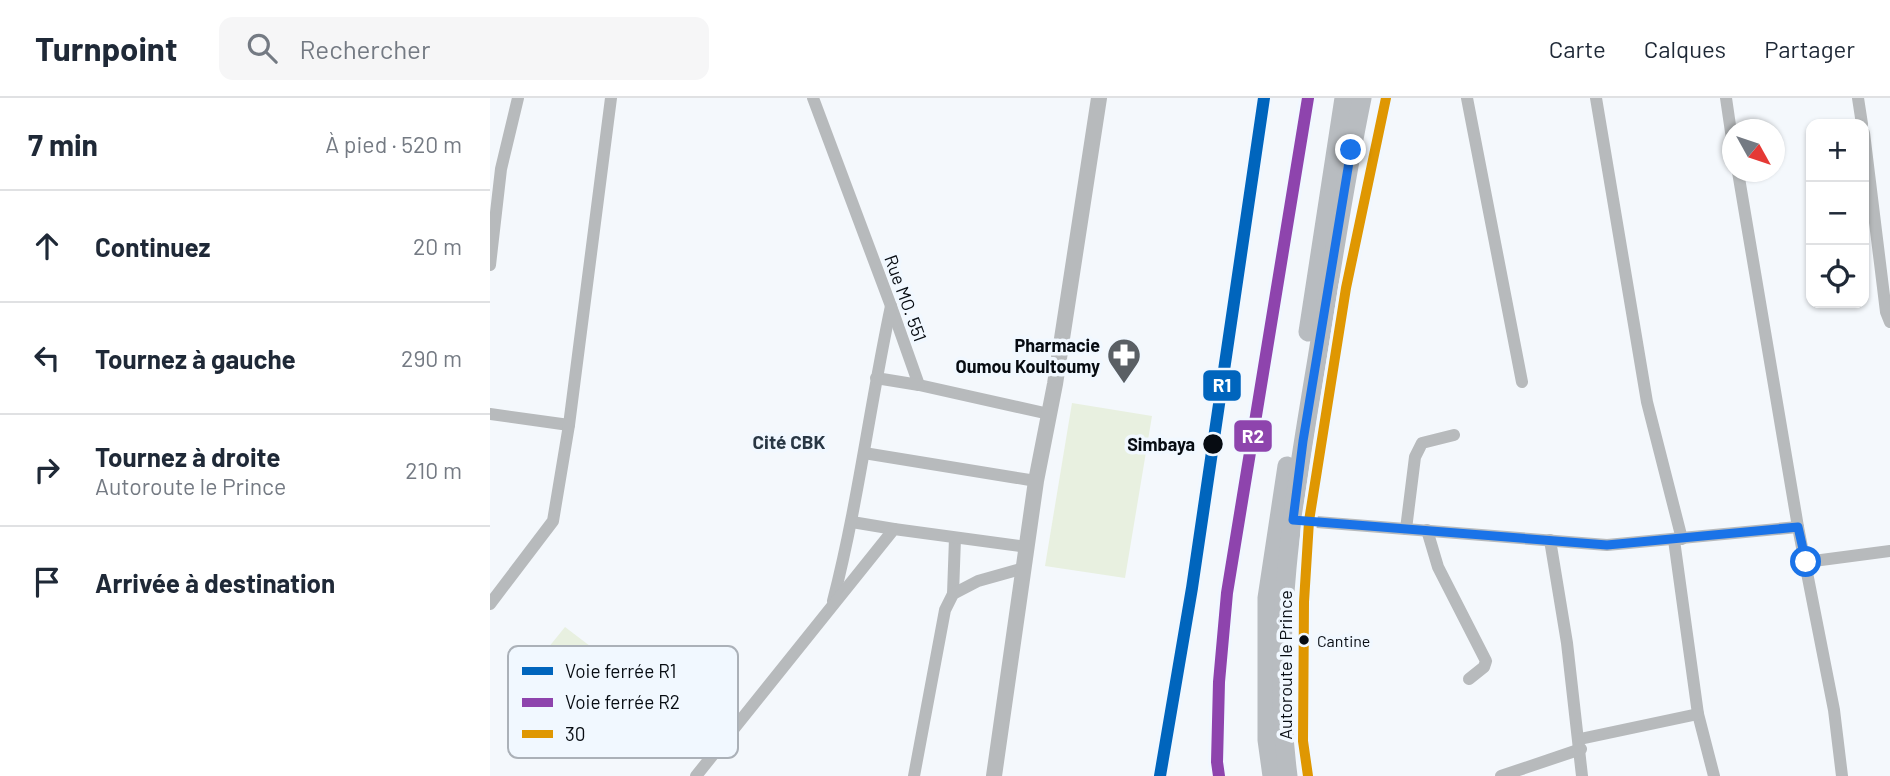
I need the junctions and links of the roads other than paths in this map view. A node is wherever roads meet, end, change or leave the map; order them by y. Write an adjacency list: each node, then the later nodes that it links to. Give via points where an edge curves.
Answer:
1 (518, 98): 14 (street)
2 (611, 98): 26 (street)
3 (813, 98): 19 (street, Rue MO. 551)
4 (1099, 98): 25 (street)
5 (1344, 98): 54 (main road, Autoroute le Prince, via 1267,598 1267,740)
6 (1362, 98): 18 (main road, Autoroute le Prince)
7 (1386, 98): 18 (street)
8 (1467, 98): 22 (street)
9 (1596, 98): 38 (street, via 1647,401)
10 (1726, 98): 12 (street)
11 (1858, 98): 13 (street)
12 (1729, 119)
13 (1861, 119)
14 (495, 167): 17 (street)
15 (1869, 174): 20 (street)
16 (1740, 182): 32 (street)
17 (490, 265)
18 (1337, 286): 30 (main road, Autoroute le Prince, via 1303,441)
19 (891, 306): 21 (street); 23 (street, Rue MO. 551)
20 (1890, 322)
21 (876, 377): 23 (street); 28 (street)
22 (1521, 382)
23 (919, 385): 25 (street)
24 (490, 414): 26 (street)
25 (1049, 414): 29 (street)
26 (569, 425): 44 (street, via 554,521)
27 (1454, 435): 34 (street, via 1422,443 1418,449)
28 (864, 453): 29 (street); 31 (street)
29 (1037, 481): 39 (street)
30 (1301, 521): 34 (street); 55 (main road, Autoroute le Prince, via 1283,599 1283,739); 56 (street, via 1303,741)
31 (852, 522): 33 (street); 45 (street)
32 (1798, 527): 38 (street); 41 (street)
33 (894, 529): 36 (street); 45 (street)
34 (1406, 529): 35 (street)
35 (1427, 530): 37 (street); 46 (street, via 1438,567 1486,661)
36 (955, 538): 39 (street); 43 (street)
37 (1550, 540): 38 (street, via 1607,545); 49 (street)
38 (1678, 540): 47 (street)
39 (1027, 547): 42 (street)
40 (1890, 551): 41 (street)
41 (1806, 562): 60 (street)
42 (1024, 569): 43 (street); 53 (street)
43 (953, 594): 52 (street, via 945,610)
44 (490, 604)
45 (831, 608): 48 (street)
46 (1469, 679)
47 (1698, 714): 49 (street); 59 (street)
48 (738, 724)
49 (1580, 744): 57 (street); 58 (street)
50 (710, 758): 51 (street)
51 (696, 776)
52 (914, 776)
53 (994, 776)
54 (1272, 776)
55 (1288, 776)
56 (1308, 776)
57 (1501, 776)
58 (1583, 776)
59 (1714, 776)
60 (1842, 776)

